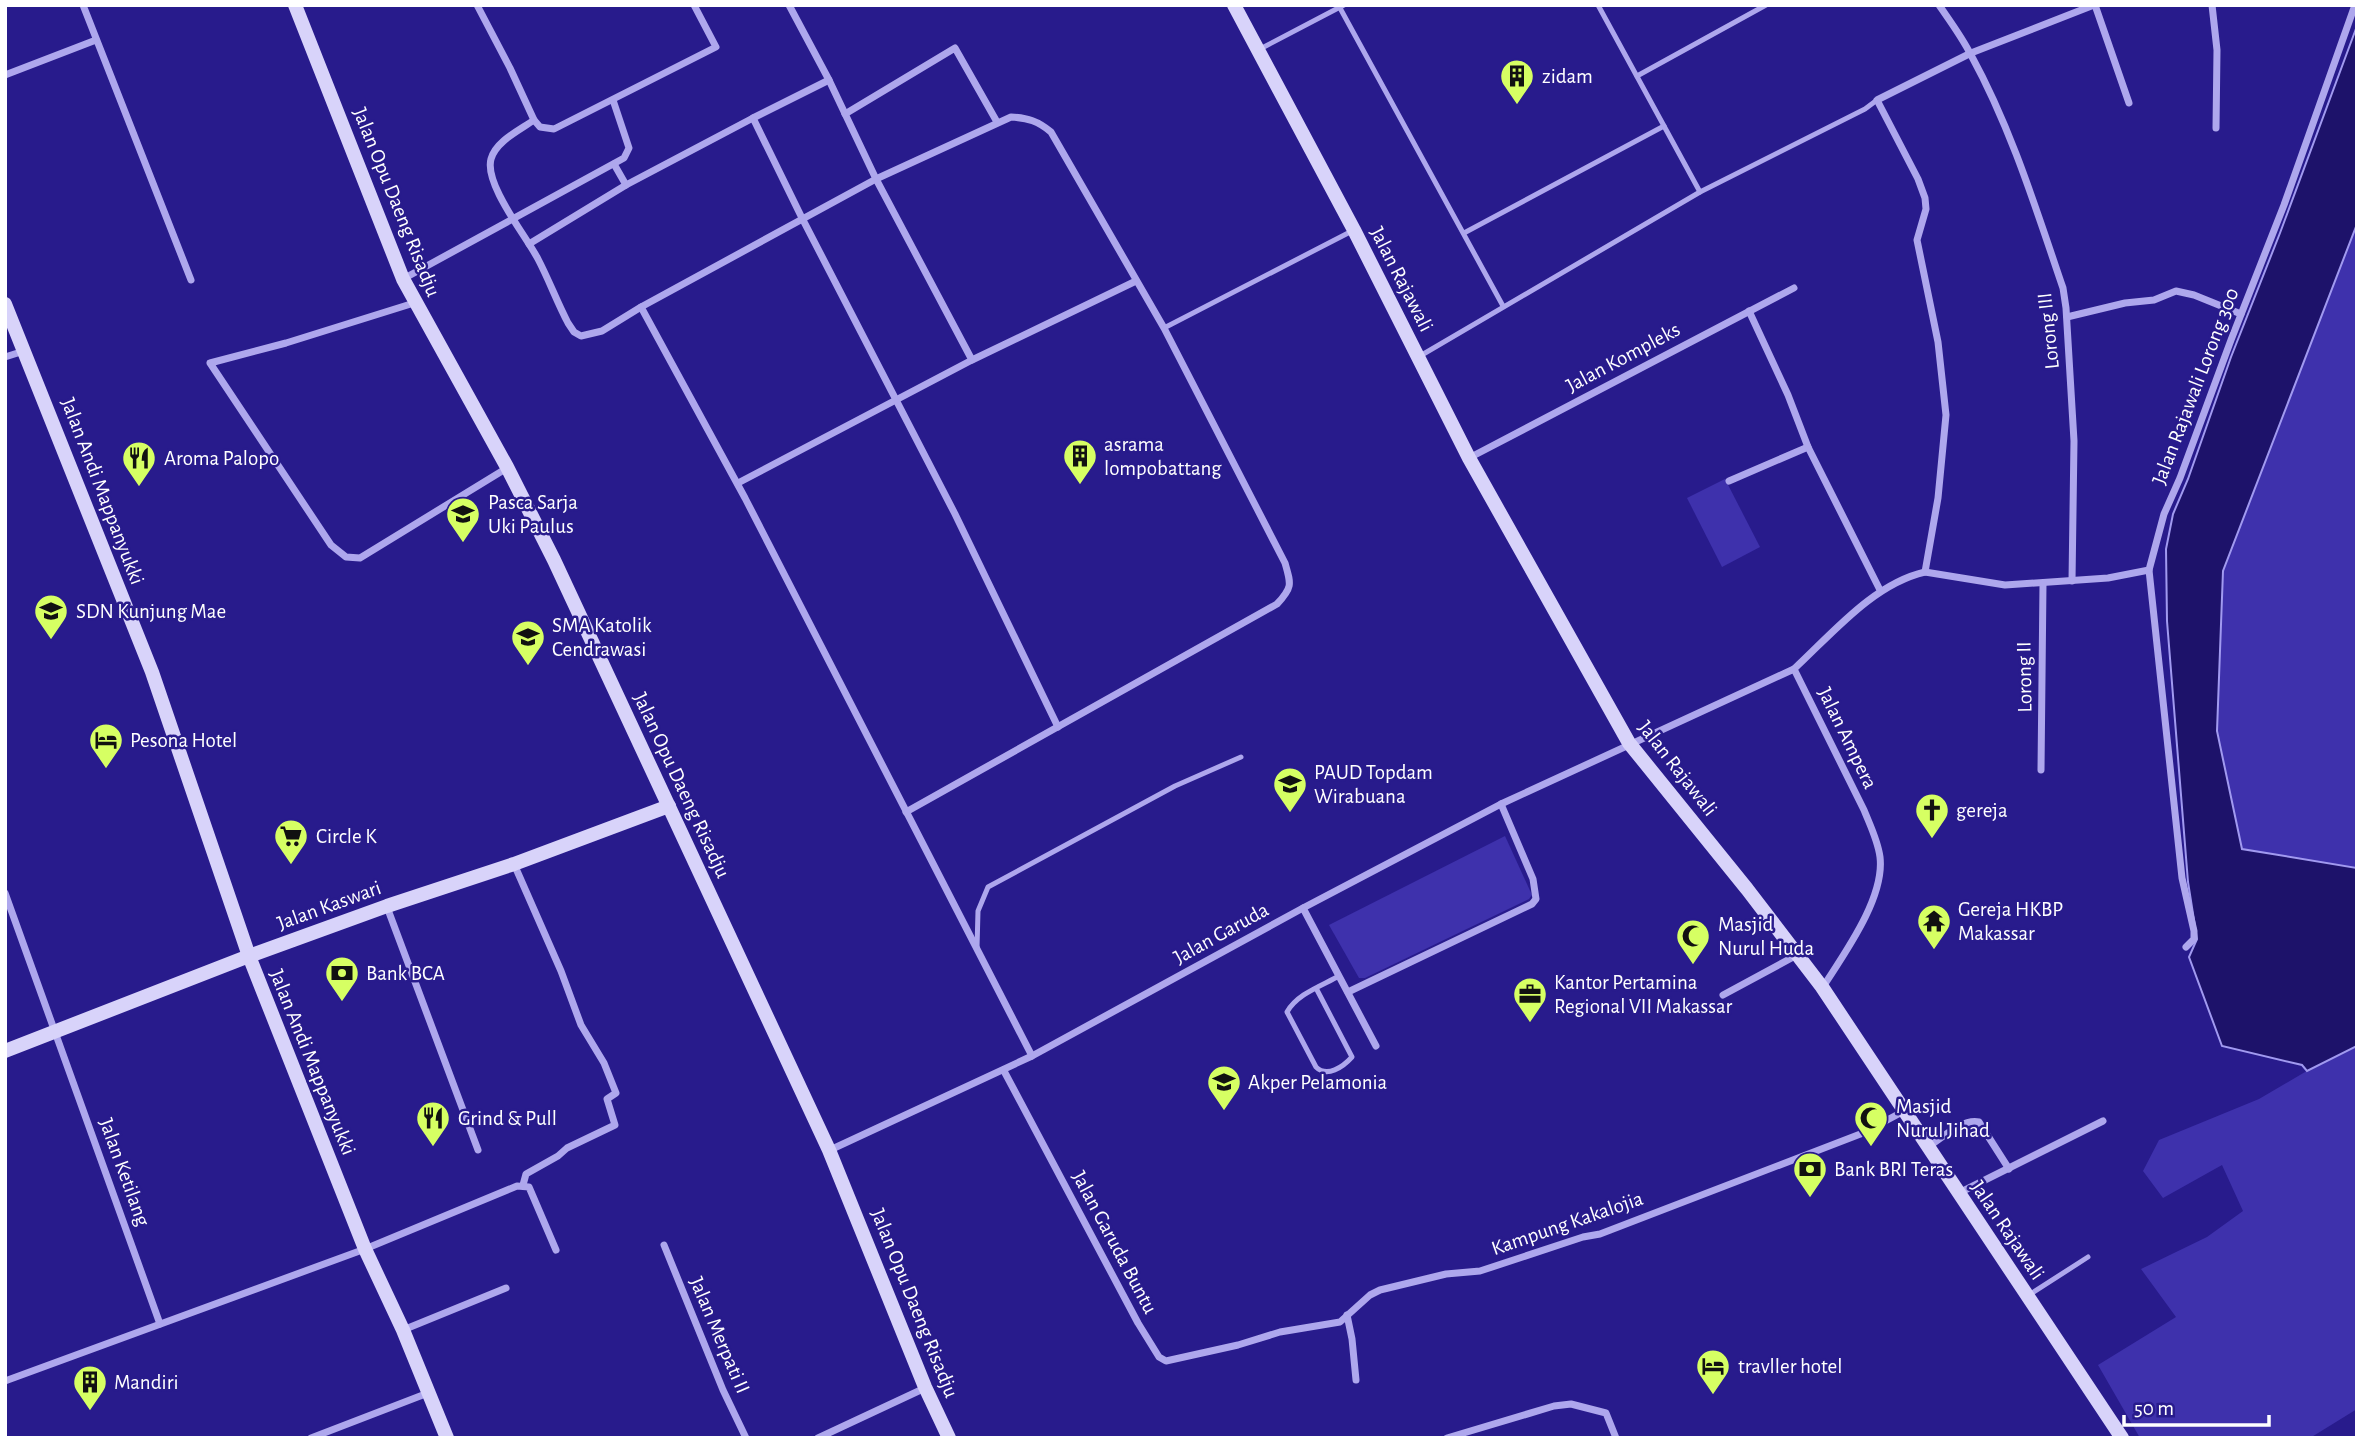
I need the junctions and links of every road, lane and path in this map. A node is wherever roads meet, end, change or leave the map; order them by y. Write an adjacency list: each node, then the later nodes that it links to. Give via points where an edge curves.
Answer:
1 (83, 5): 14 (street)
2 (295, 5): 38 (main road, Jalan Opu Daeng Risadju)
3 (477, 5): 25 (street)
4 (695, 5): 20 (street, via 716,47)
5 (1234, 5): 15 (main road, Jalan Rajawali)
6 (1598, 5): 18 (lane)
7 (1766, 5): 18 (lane)
8 (1939, 5): 16 (street, Lorong III)
9 (2095, 5): 16 (street); 22 (street)
10 (2212, 5): 28 (street, via 2217,50)
11 (2355, 5): 47 (street, Jalan Rajawali Lorong 300)
12 (791, 6): 19 (street)
13 (1342, 6): 15 (lane); 36 (lane)
14 (96, 40): 17 (street); 39 (street)
15 (1257, 51): 35 (main road, Jalan Rajawali)
16 (1971, 53): 21 (street); 48 (street, Lorong III, via 2021,167 2063,288)
17 (5, 75)
18 (1637, 76): 27 (lane)
19 (828, 77): 23 (street); 24 (street)
20 (613, 100): 25 (street, via 554,129 540,127); 29 (street, via 629,148)
21 (1877, 100): 32 (lane); 61 (street, via 1925,198 1917,240 1938,342 1946,415)
22 (2129, 103)
23 (845, 114): 26 (street, via 955,48); 30 (street)
24 (753, 118): 31 (street); 34 (street)
25 (534, 120): 33 (street, via 499,145 489,167)
26 (997, 122): 30 (street); 40 (street, via 1028,118 1051,132)
27 (1664, 126): 32 (lane); 36 (lane)
28 (2216, 128)
29 (615, 166): 31 (street); 33 (street)
30 (876, 179): 34 (street); 53 (street)
31 (625, 184): 37 (street)
32 (1700, 192): 44 (lane)
33 (512, 218): 37 (street); 38 (street)
34 (802, 218): 45 (street); 54 (street)
35 (1354, 230): 49 (lane); 52 (main road, Jalan Rajawali)
36 (1464, 233): 44 (lane)
37 (527, 242): 45 (street, via 574,332 581,336 602,331)
38 (403, 279): 42 (main road, Jalan Opu Daeng Risadju)
39 (191, 280)
40 (1136, 281): 49 (street); 53 (street)
41 (1794, 288): 46 (street, Jalan Kompleks)
42 (414, 303): 57 (main road, Jalan Opu Daeng Risadju); 57 (street, via 210,363 326,536 346,557 360,558)
43 (5, 304): 50 (main road, Jalan Andi Mappanyukki)
44 (1503, 306): 52 (lane)
45 (641, 307): 59 (street)
46 (1749, 311): 55 (street); 56 (street, Jalan Kompleks)
47 (2241, 314): 48 (street, via 2176,291 2154,300); 60 (street, Jalan Rajawali Lorong 300, via 2164,514)
48 (2067, 317): 62 (street, Lorong III, via 2074,441)
49 (1164, 328): 66 (street, via 1286,563 1291,584 1277,604)
50 (25, 350): 51 (street); 80 (main road, Jalan Andi Mappanyukki, via 152,672)
51 (5, 357)
52 (1418, 358): 56 (main road, Jalan Rajawali)
53 (972, 360): 54 (street)
54 (897, 400): 59 (street); 66 (street)
55 (1808, 447): 58 (street); 64 (street)
56 (1469, 458): 67 (main road, Jalan Rajawali)
57 (507, 467): 71 (main road, Jalan Opu Daeng Risadju)
58 (1729, 481)
59 (738, 483): 72 (street)
60 (2149, 570): 62 (street); 77 (street, via 2182,878 2194,931 2194,939)
61 (1925, 572): 63 (street, via 2005,585); 64 (street)
62 (2072, 581): 63 (street)
63 (2043, 584): 69 (street, Lorong II)
64 (1880, 590): 65 (street)
65 (1794, 669): 67 (street, Jalan Ampera); 82 (street, Jalan Ampera, via 1864,810 1881,858 1863,923)
66 (1058, 727): 72 (street)
67 (1629, 743): 70 (street, Jalan Garuda); 79 (main road, Jalan Rajawali)
68 (1241, 757): 78 (lane, via 1175,786 988,887 978,911)
69 (2041, 769)
70 (1501, 804): 76 (street, Jalan Garuda); 84 (street, via 1533,879 1536,899 1532,904)
71 (669, 806): 73 (main road, Jalan Kaswari); 95 (main road, Jalan Opu Daeng Risadju)
72 (906, 812): 78 (street)
73 (514, 864): 75 (main road, Jalan Kaswari); 97 (street, via 581,1025 604,1063 615,1093 607,1099 615,1125 567,1147 526,1174)
74 (5, 893): 86 (street, Jalan Ketilang)
75 (387, 906): 80 (main road, Jalan Kaswari); 94 (street)
76 (1303, 908): 81 (street); 89 (street, Jalan Garuda)
77 (2186, 947)
78 (977, 948): 89 (street)
79 (1798, 955): 82 (main road, Jalan Rajawali); 85 (street)
80 (249, 956): 86 (main road, Jalan Kaswari); 100 (main road, Jalan Andi Mappanyukki)
81 (1339, 976): 83 (lane); 84 (street)
82 (1822, 987): 91 (main road, Jalan Rajawali)
83 (1316, 988): 83 (lane, via 1293,1001 1287,1012 1316,1067 1327,1073 1352,1057)
84 (1348, 992): 87 (street)
85 (1723, 995)
86 (56, 1032): 88 (main road, Jalan Kaswari); 106 (street, Jalan Ketilang)
87 (1376, 1046)
88 (5, 1051)
89 (1032, 1056): 90 (street, Jalan Garuda)
90 (1003, 1071): 95 (street, Jalan Garuda); 108 (street, Jalan Garuda Buntu, via 1159,1357 1173,1361)
91 (1904, 1111): 93 (main road, Jalan Rajawali); 105 (street, Kampung Kakalojia, via 1864,1133 1600,1234 1480,1271 1380,1290)
92 (2103, 1121): 96 (street)
93 (1928, 1147): 96 (street, via 1965,1124 1979,1122); 98 (main road, Jalan Rajawali)
94 (478, 1150)
95 (829, 1150): 111 (main road, Jalan Opu Daeng Risadju)
96 (2009, 1169): 98 (street)
97 (523, 1185): 100 (street); 101 (street, via 528,1185)
98 (1958, 1193): 104 (main road, Jalan Rajawali)
99 (664, 1245): 115 (street, Jalan Merpati II)
100 (365, 1249): 106 (street); 107 (main road, Jalan Andi Mappanyukki)
101 (556, 1250)
102 (2088, 1257): 104 (lane)
103 (506, 1288): 107 (street)
104 (2027, 1296): 120 (main road, Jalan Rajawali)
105 (1347, 1315): 108 (street, Kampung Kakalojia, via 1340,1322); 109 (street)
106 (160, 1324): 110 (street)
107 (403, 1330): 112 (main road, Jalan Andi Mappanyukki)
108 (1238, 1345)
109 (1356, 1380)
110 (5, 1381)
111 (925, 1387): 116 (street); 117 (main road, Jalan Opu Daeng Risadju)
112 (429, 1393): 113 (street); 114 (main road, Jalan Andi Mappanyukki)
113 (311, 1438)
114 (447, 1438)
115 (746, 1438)
116 (818, 1438)
117 (949, 1438)
118 (1447, 1438): 119 (street, via 1571,1404 1606,1413)
119 (1616, 1438)
120 (2122, 1438)

